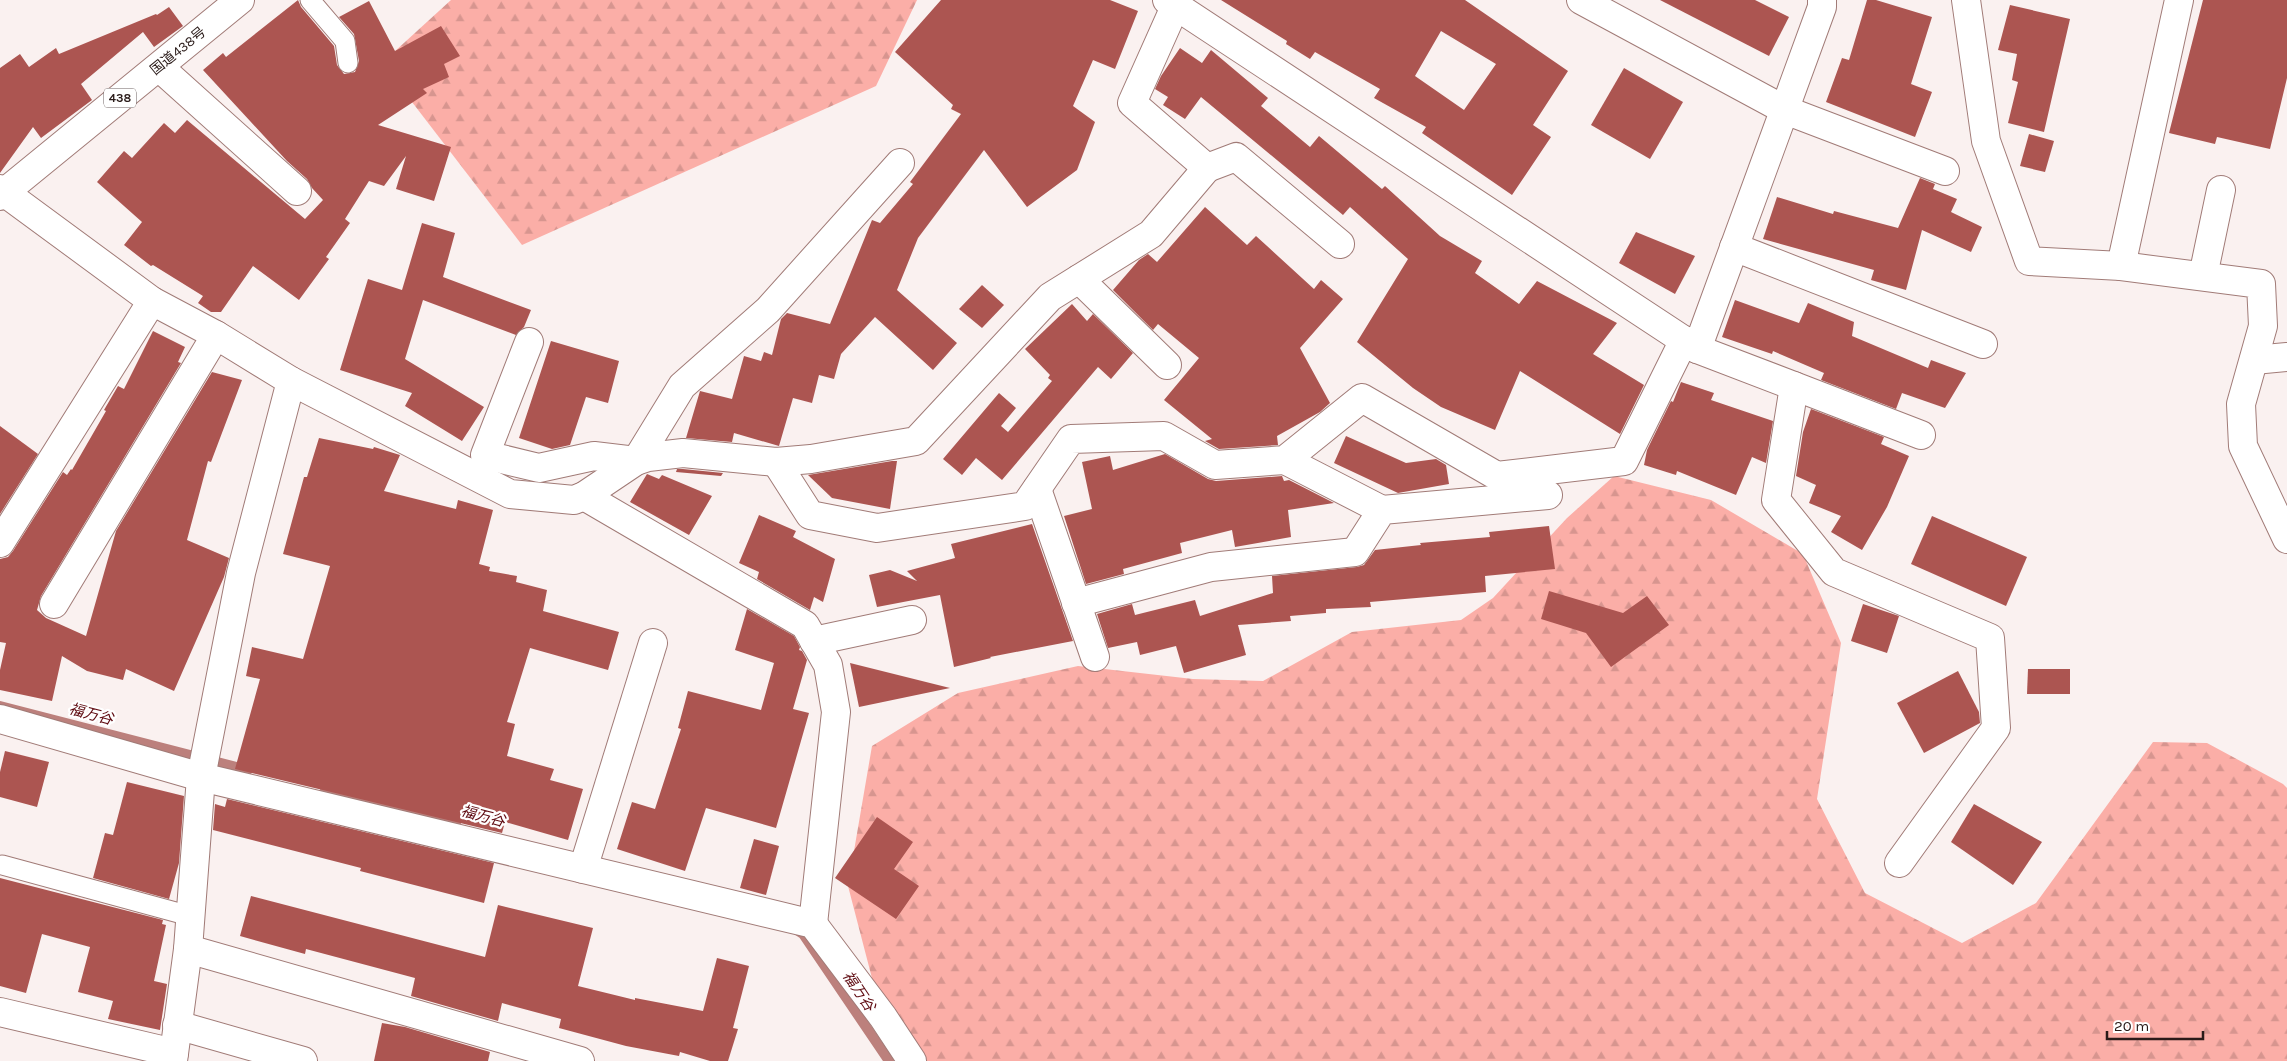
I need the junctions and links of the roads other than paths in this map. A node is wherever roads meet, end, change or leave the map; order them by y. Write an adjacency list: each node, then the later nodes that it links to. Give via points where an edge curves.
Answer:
1 (240, 0): 9 (main road, 国道438号 / 438)
2 (310, 0): 8 (lane, via 346,41)
3 (1581, 0): 10 (main road)
4 (1822, 0): 10 (main road, via 1822,8)
5 (1966, 0): 19 (main road, via 1986,141 2029,261)
6 (2179, 0): 19 (main road)
7 (1174, 2): 12 (main road, via 1132,104); 25 (main road)
8 (348, 63)
9 (159, 67): 15 (main road); 16 (main road, 国道438号 / 438)
10 (1785, 110): 13 (main road); 18 (main road)
11 (900, 163): 34 (main road, via 768,310 682,386)
12 (1207, 168): 17 (main road, via 1236,157); 21 (main road, via 1151,234)
13 (1944, 171)
14 (2221, 190): 20 (main road)
15 (297, 191)
16 (2, 192): 22 (main road)
17 (1340, 244)
18 (1734, 247): 25 (main road); 26 (main road)
19 (2121, 266): 20 (main road)
20 (2203, 276): 28 (main road, via 2261,284 2263,326)
21 (1079, 279): 29 (main road); 35 (main road, via 1050,298 916,441)
22 (152, 301): 23 (main road); 41 (main road)
23 (216, 335): 30 (main road); 43 (main road)
24 (530, 342): 34 (main road, via 484,455 539,468 594,456)
25 (1690, 344): 31 (main road); 33 (main road, via 1624,461 1497,476 1362,398)
26 (1983, 344)
27 (2287, 357): 28 (main road)
28 (2254, 360): 40 (main road, via 2241,404 2243,446)
29 (1167, 365)
30 (291, 381): 37 (main road, via 510,494 574,500); 49 (main road, via 241,573)
31 (1794, 386): 32 (main road); 50 (main road, via 1776,500 1834,572 1990,638 1996,728)
32 (1921, 435)
33 (1285, 460): 36 (main road, via 1215,465 1164,436 1071,439); 39 (main road)
34 (636, 461): 35 (main road, via 683,453); 37 (main road)
35 (776, 462): 36 (main road, via 810,516 877,528 1025,506)
36 (1036, 489): 42 (main road)
37 (584, 496): 45 (main road, via 805,625)
38 (1548, 496): 39 (main road)
39 (1382, 510): 42 (main road, via 1355,552 1211,567)
40 (2286, 533)
41 (0, 543)
42 (1076, 603): 47 (main road)
43 (54, 604)
44 (912, 620): 45 (main road)
45 (814, 641): 54 (main road, via 828,665 836,712)
46 (653, 643): 52 (main road)
47 (1095, 657)
48 (0, 719): 49 (main road)
49 (201, 777): 52 (main road); 53 (main road)
50 (1899, 863)
51 (2, 865): 53 (lane)
52 (583, 869): 54 (main road)
53 (190, 916): 55 (main road)
54 (813, 924): 61 (main road)
55 (188, 949): 57 (main road); 60 (main road)
56 (0, 1012): 58 (main road)
57 (177, 1024): 58 (main road); 59 (main road)
58 (173, 1057)
59 (302, 1061)
60 (580, 1061)
61 (912, 1061)

